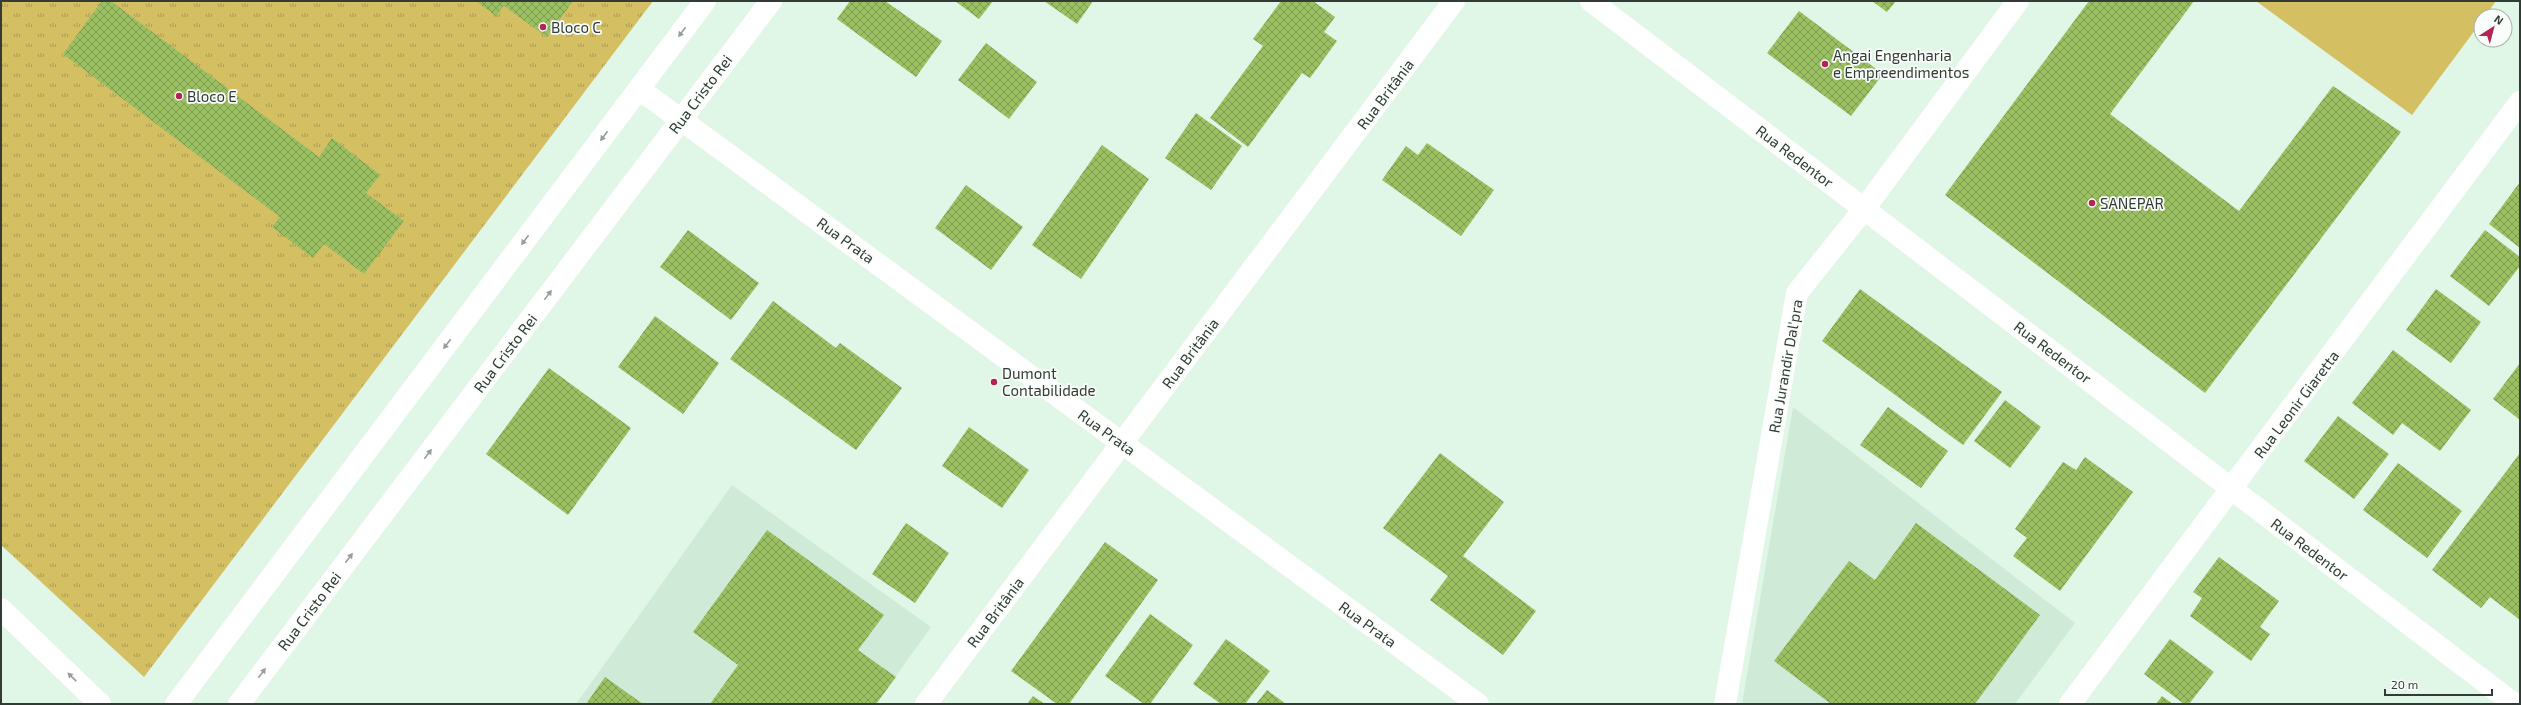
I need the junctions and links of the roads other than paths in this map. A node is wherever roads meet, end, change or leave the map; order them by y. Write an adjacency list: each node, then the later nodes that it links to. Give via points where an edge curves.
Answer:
1 (705, 1): 6 (street, one-way to 6)
2 (770, 1): 8 (street, Rua Cristo Rei)
3 (1454, 1): 10 (street, Rua Britânia)
4 (1592, 1): 9 (street, Rua Redentor)
5 (2018, 1): 9 (street, Rua Jurandir Dal'pra)
6 (639, 89): 8 (street, Rua Prata); 14 (street, one-way to 14)
7 (2520, 102): 11 (street, Rua Leonir Giaretta)
8 (681, 119): 10 (street, Rua Prata); 15 (street, Rua Cristo Rei, one-way to 8)
9 (1864, 209): 11 (street, Rua Redentor); 18 (street, Rua Jurandir Dal'pra, via 1797,293)
10 (1122, 444): 16 (street, Rua Britânia); 17 (street, Rua Prata)
11 (2232, 489): 19 (street, Rua Leonir Giaretta); 20 (street, Rua Redentor)
12 (1, 609): 13 (street, one-way to 12)
13 (100, 704)
14 (176, 704)
15 (239, 704)
16 (926, 704)
17 (1478, 704)
18 (1725, 704)
19 (2070, 704)
20 (2514, 704)

